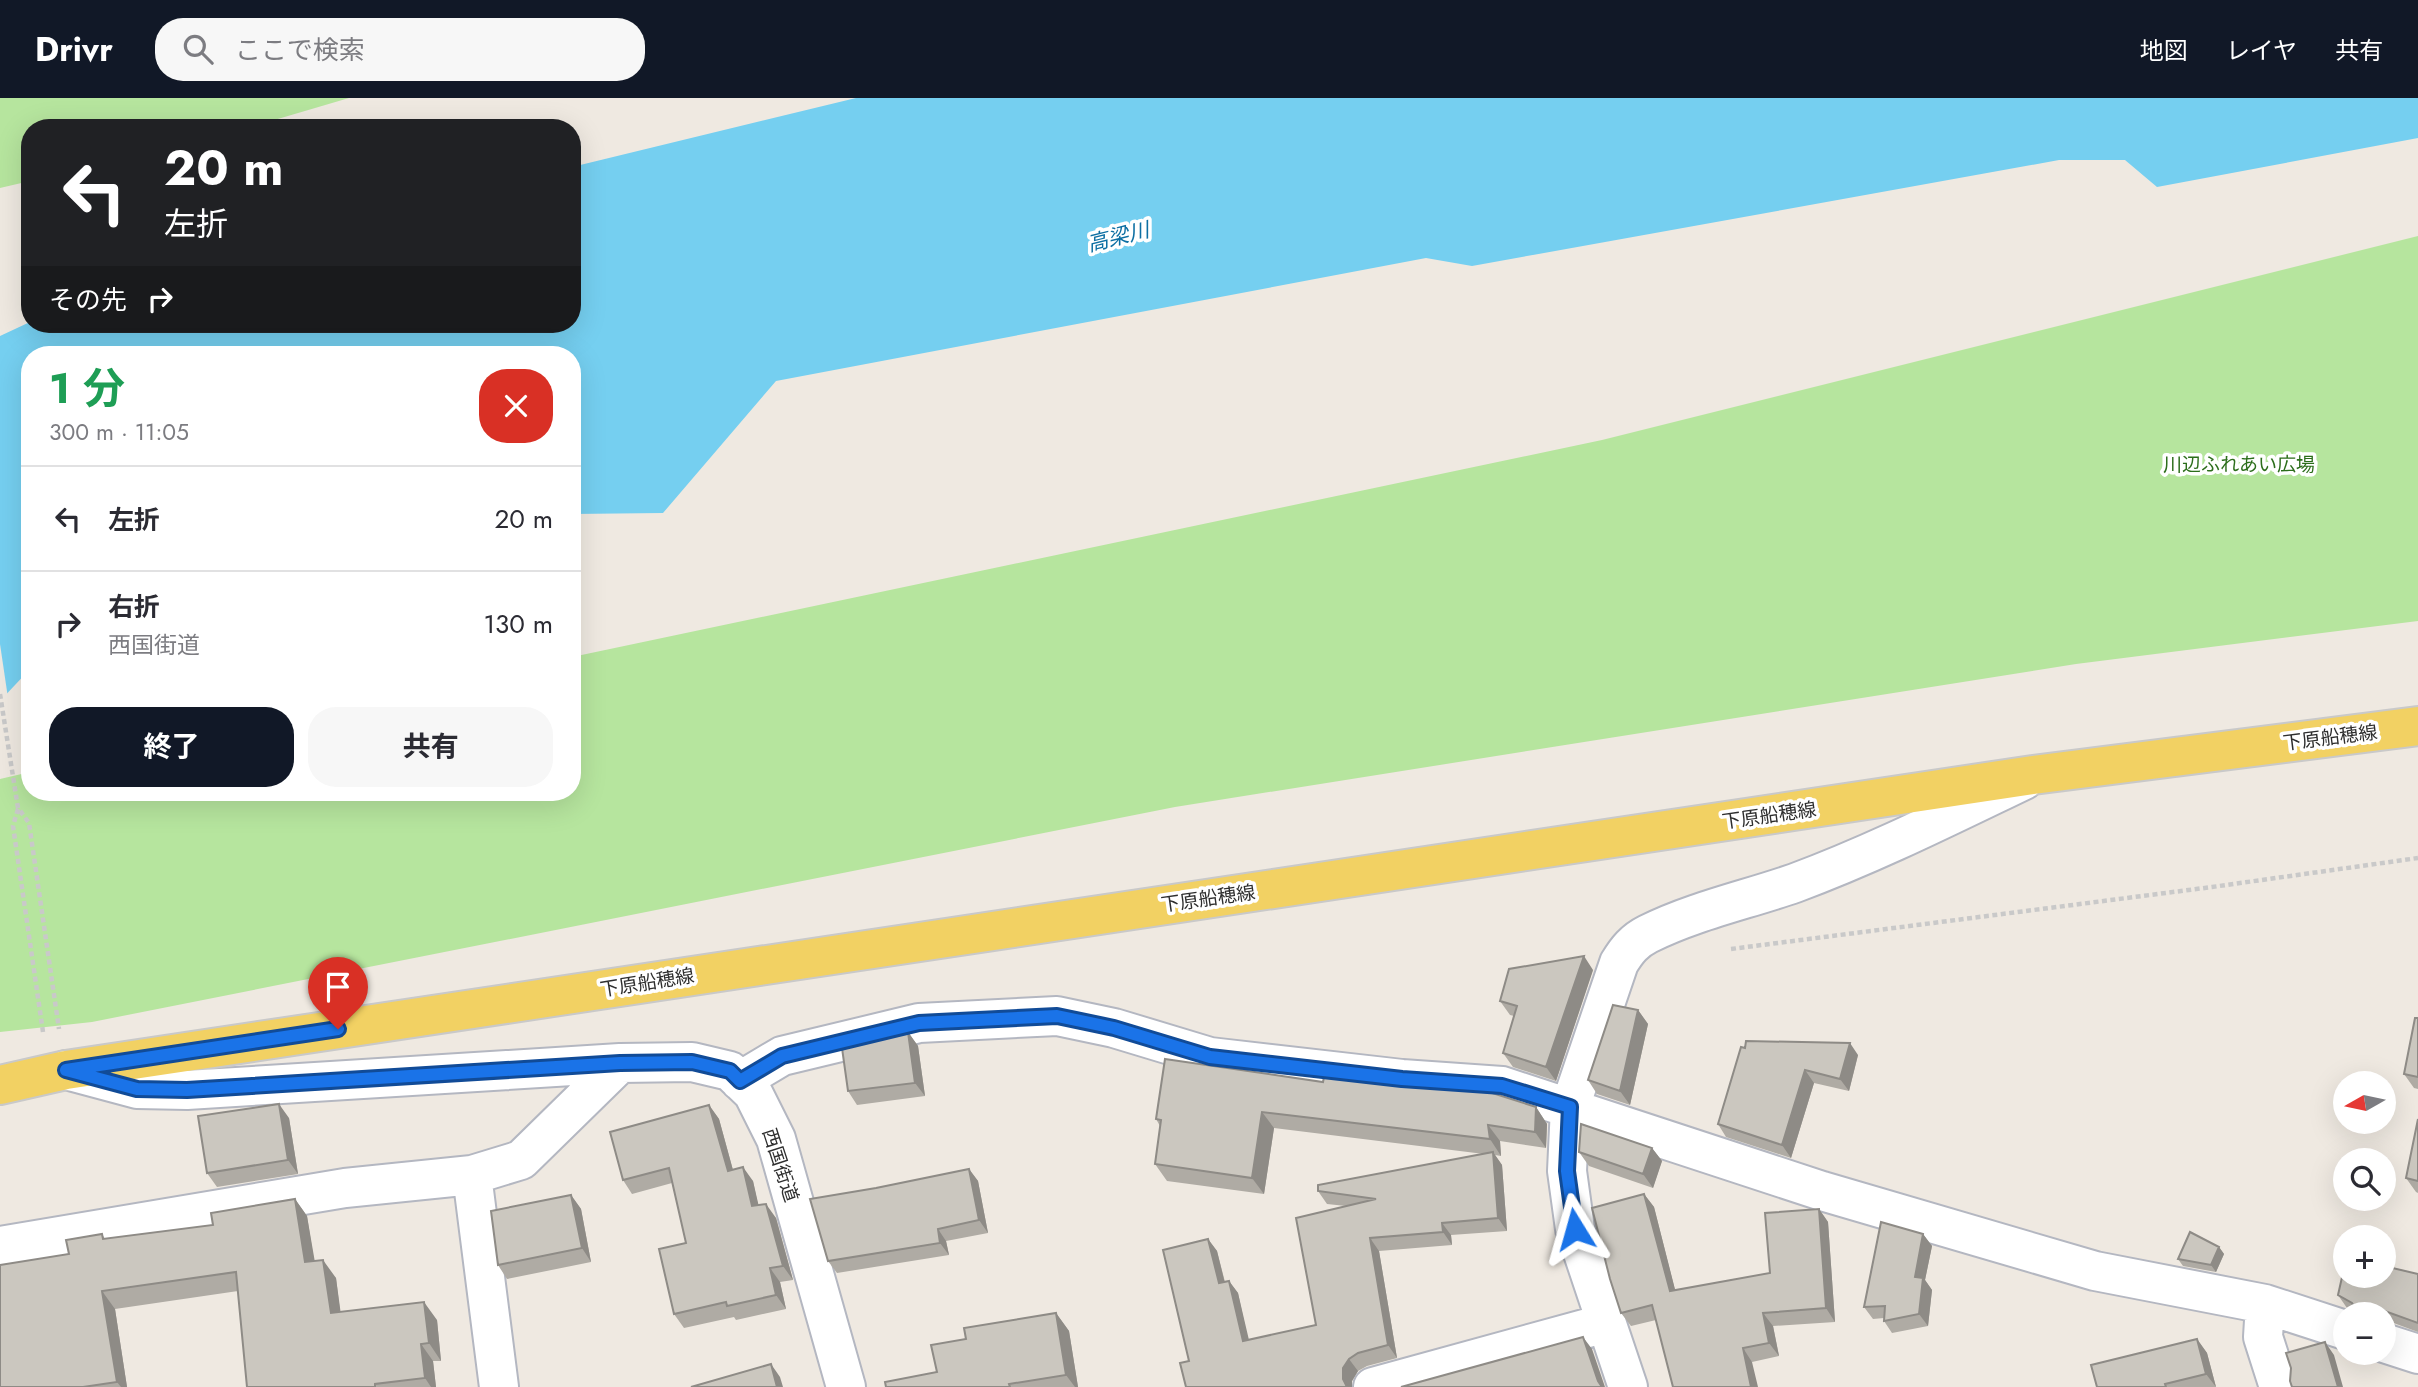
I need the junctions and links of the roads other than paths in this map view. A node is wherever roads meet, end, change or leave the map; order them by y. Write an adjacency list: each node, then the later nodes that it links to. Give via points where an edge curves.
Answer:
1 (2418, 726): 2 (main road, 下原船穂線)
2 (2033, 775): 4 (main road, 下原船穂線); 7 (street, via 1917,832 1796,882 1682,920 1631,944 1619,963)
3 (620, 1063): 4 (street, 西国街道, via 187,1090 137,1089); 5 (street, 西国街道, via 692,1062 730,1071); 8 (street, via 521,1160)
4 (66, 1070): 6 (main road, 下原船穂線)
5 (740, 1081): 7 (street, via 782,1056 919,1023 1057,1016 1210,1057 1502,1086); 16 (street, 西国街道, via 753,1093 776,1139)
6 (0, 1085)
7 (1570, 1107): 10 (street, via 1822,1191 2095,1271); 11 (street, via 1567,1171 1575,1229)
8 (472, 1175): 9 (street, via 345,1188); 15 (street)
9 (0, 1246)
10 (2264, 1304): 12 (street); 19 (street, via 2263,1337)
11 (1606, 1323): 17 (street); 18 (street)
12 (2333, 1326)
13 (2396, 1347): 14 (street)
14 (2418, 1354)
15 (499, 1387)
16 (846, 1387)
17 (1373, 1387)
18 (1628, 1387)
19 (2279, 1387)

